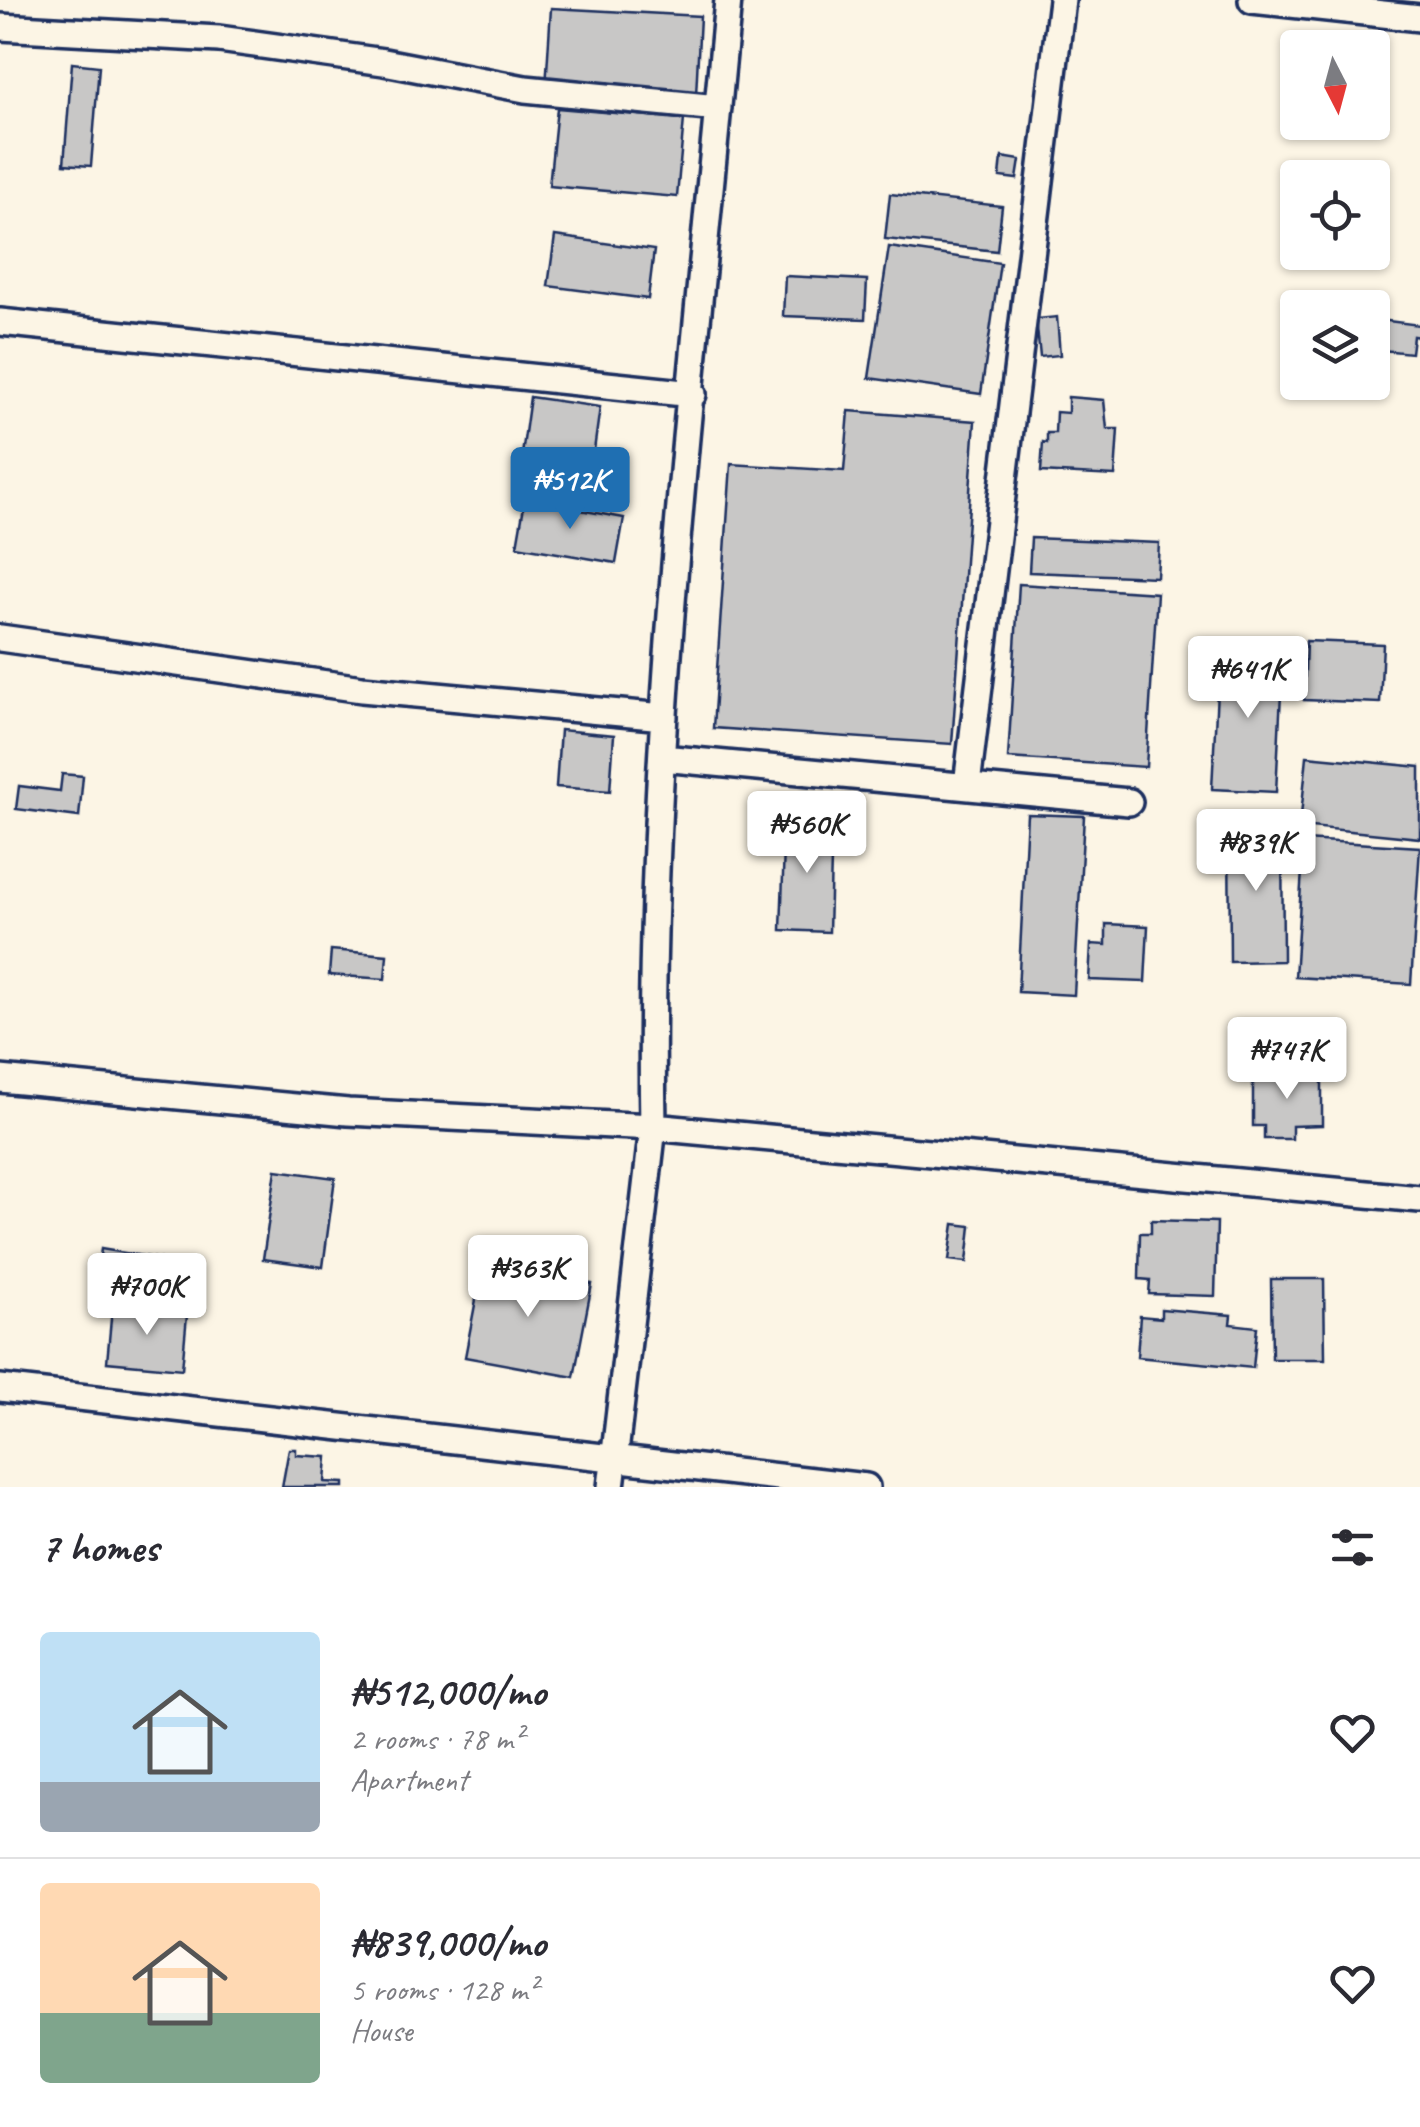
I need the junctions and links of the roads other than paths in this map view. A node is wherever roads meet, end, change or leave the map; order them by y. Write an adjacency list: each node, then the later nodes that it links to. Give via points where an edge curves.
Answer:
1 (728, 0): 6 (street)
2 (1062, 0): 12 (street)
3 (1252, 0): 4 (street)
4 (1420, 18)
5 (0, 27): 6 (street, via 219,39 525,89)
6 (718, 108): 8 (street)
7 (0, 322): 8 (street)
8 (693, 394): 10 (street)
9 (0, 638): 10 (street, via 362,688)
10 (664, 718): 11 (street)
11 (662, 758): 12 (street); 15 (street, via 650,998)
12 (967, 786): 13 (street)
13 (1129, 802)
14 (0, 1079): 15 (street, via 348,1112)
15 (653, 1127): 16 (street); 18 (street)
16 (1420, 1199)
17 (0, 1388): 18 (street)
18 (613, 1461): 19 (street); 20 (street)
19 (611, 1487)
20 (866, 1487)

